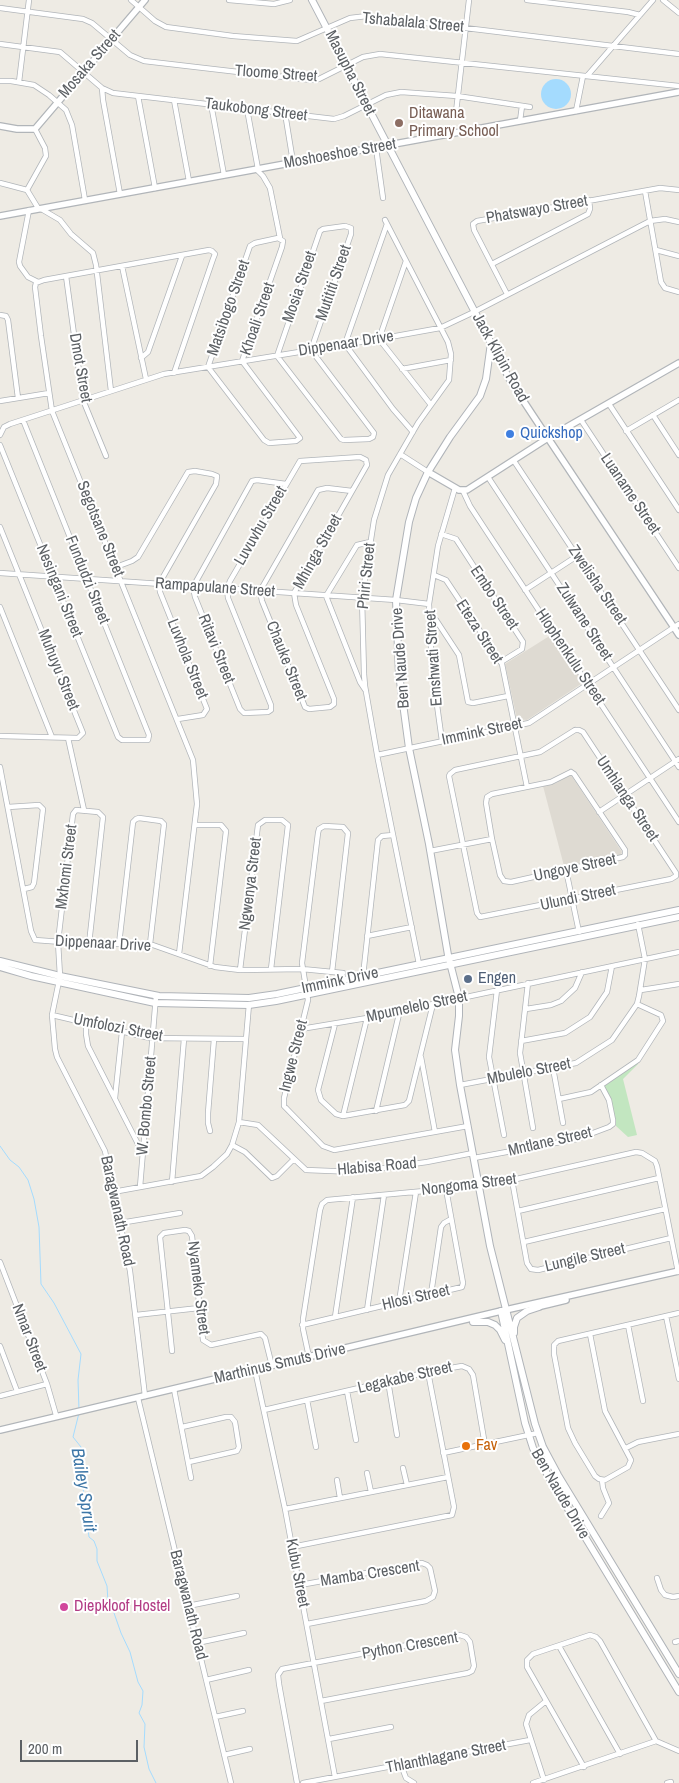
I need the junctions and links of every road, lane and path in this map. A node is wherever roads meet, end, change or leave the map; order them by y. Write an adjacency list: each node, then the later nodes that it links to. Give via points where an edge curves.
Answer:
1 (29, 0): 13 (street)
2 (131, 0): 11 (street, Tshabalala Street)
3 (145, 0): 11 (street, Mosaka Street)
4 (229, 0): 5 (street, via 274,4)
5 (290, 0)
6 (312, 0): 17 (main road, Masupha Street)
7 (469, 0): 16 (street)
8 (527, 0): 15 (street)
9 (653, 0): 15 (street)
10 (663, 0): 14 (street)
11 (139, 7): 17 (street, Tshabalala Street, via 166,27 214,34 297,41); 18 (street, Mosaka Street)
12 (0, 8): 13 (street, Tloome Street)
13 (27, 12): 18 (street, Tloome Street, via 83,19); 20 (street)
14 (679, 13)
15 (640, 15): 21 (street)
16 (466, 28): 17 (street, Tshabalala Street, via 362,16); 21 (street, Tshabalala Street); 23 (street)
17 (327, 29): 24 (main road, Masupha Street)
18 (112, 40): 24 (street, Tloome Street, via 130,55 144,61 292,78 319,79); 25 (street, Mosaka Street)
19 (0, 44): 20 (street, Taukobong Street)
20 (23, 46): 25 (street, Taukobong Street, via 60,52); 28 (street)
21 (613, 46): 22 (street, Tshabalala Street); 26 (street)
22 (679, 54)
23 (461, 63): 24 (street, Tloome Street, via 380,54); 26 (street, Tloome Street); 33 (street)
24 (346, 65): 37 (main road, Masupha Street)
25 (84, 71): 30 (street, Taukobong Street); 35 (street, Mosaka Street)
26 (585, 76): 29 (street, Tloome Street); 41 (street)
27 (0, 81): 28 (street)
28 (19, 82): 35 (street, via 38,87)
29 (679, 86)
30 (102, 88): 32 (street, Taukobong Street); 58 (street)
31 (679, 92): 41 (street, Moshoeshoe Street)
32 (138, 96): 34 (street, Taukobong Street); 54 (street)
33 (457, 96): 37 (street, Taukobong Street, via 402,92); 38 (street, Taukobong Street); 42 (street)
34 (174, 100): 36 (street, Taukobong Street); 52 (street)
35 (57, 102): 46 (street, Mosaka Street); 60 (street, via 70,118)
36 (211, 104): 40 (street, Taukobong Street); 51 (street)
37 (366, 104): 43 (street, Taukobong Street, via 337,118); 47 (main road, Masupha Street)
38 (522, 106): 39 (street, Taukobong Street); 44 (street)
39 (530, 107)
40 (247, 109): 43 (street, Taukobong Street); 50 (street)
41 (576, 111): 44 (street, Moshoeshoe Street)
42 (456, 112)
43 (285, 113): 49 (street)
44 (520, 122): 47 (street, Moshoeshoe Street)
45 (0, 126): 46 (street)
46 (35, 129): 55 (street, via 46,156)
47 (387, 146): 48 (street, Moshoeshoe Street); 80 (main road, Jack Klipin Road)
48 (376, 148): 49 (street, Moshoeshoe Street); 59 (street)
49 (293, 162): 50 (street, Moshoeshoe Street)
50 (257, 169): 51 (street, Moshoeshoe Street); 68 (street, Khoali Street, via 270,188)
51 (224, 175): 52 (street, Moshoeshoe Street)
52 (189, 181): 54 (street, Moshoeshoe Street)
53 (0, 183): 55 (street)
54 (155, 188): 58 (street, Moshoeshoe Street)
55 (27, 190): 62 (street)
56 (679, 190): 57 (street, Phatswayo Street, via 666,187)
57 (644, 191): 61 (street, Phatswayo Street); 65 (street)
58 (120, 194): 60 (street, Moshoeshoe Street)
59 (384, 198)
60 (86, 200): 62 (street, Moshoeshoe Street)
61 (589, 200): 73 (street, via 588,214); 73 (street, Phatswayo Street, via 477,221 474,230)
62 (38, 208): 63 (street, Moshoeshoe Street); 75 (street, via 60,220 90,249)
63 (29, 210): 64 (street, Moshoeshoe Street); 77 (street, via 19,262 28,277)
64 (0, 216)
65 (650, 221): 66 (street, Dippenaar Drive, via 665,219); 69 (street); 79 (street, Dippenaar Drive)
66 (679, 222)
67 (345, 226): 86 (street, Mutititi Street, via 351,228 350,234); 87 (street, Mosia Street, via 320,231)
68 (280, 238): 90 (street, Khoali Street, via 282,247); 92 (street, Matsibogo Street, via 251,244)
69 (656, 250): 71 (street); 78 (street, via 662,285)
70 (182, 256): 74 (street); 88 (street, via 148,352); 94 (street, via 211,251 214,254)
71 (679, 256)
72 (406, 261): 82 (street, Phiri Street); 83 (street); 85 (street, Phiri Street, via 386,222)
73 (492, 264): 79 (street, Phatswayo Street)
74 (122, 266): 75 (street); 88 (street)
75 (96, 270): 76 (street); 96 (street)
76 (66, 276): 77 (street); 100 (street, Dmot Street)
77 (38, 282): 97 (street, Segotsane Street, via 35,287)
78 (679, 292)
79 (507, 294): 80 (street, Dippenaar Drive)
80 (474, 312): 82 (street, Dippenaar Drive); 84 (main road, Jack Klipin Road)
81 (0, 315): 98 (street, via 8,320)
82 (440, 328): 83 (street, Dippenaar Drive); 89 (street, Phiri Street, via 450,347)
83 (379, 339): 85 (street, Dippenaar Drive); 93 (street)
84 (491, 343): 111 (street, Jack Klipin Road, via 511,382); 119 (main road, Ben Naude Drive, via 486,380 480,396)
85 (345, 344): 86 (street, Dippenaar Drive); 109 (street)
86 (311, 350): 87 (street, Dippenaar Drive); 87 (street, via 374,433 373,438 341,439)
87 (277, 356): 90 (street, Dippenaar Drive)
88 (141, 358): 95 (street)
89 (451, 360): 93 (street); 103 (street, Phiri Street, via 449,380)
90 (242, 361): 92 (street, Dippenaar Drive); 112 (street, Khoali Street, via 298,434 300,439)
91 (679, 363): 102 (street)
92 (208, 367): 94 (street, Dippenaar Drive); 112 (street, Matsibogo Street, via 266,442)
93 (402, 369): 103 (street)
94 (174, 373): 95 (street, Dippenaar Drive)
95 (146, 379): 96 (street, Dippenaar Drive)
96 (111, 390): 100 (street, Dippenaar Drive)
97 (49, 394): 98 (street); 104 (street, Segotsane Street)
98 (18, 398): 99 (street)
99 (0, 400)
100 (83, 400): 104 (street, Dippenaar Drive); 116 (street, Dmot Street)
101 (679, 400): 105 (street)
102 (609, 404): 107 (street); 108 (street)
103 (431, 405): 109 (street, Phiri Street)
104 (52, 410): 106 (street, Dippenaar Drive); 130 (street, Segotsane Street)
105 (653, 415): 108 (street); 115 (street)
106 (23, 420): 110 (street, Dippenaar Drive, via 7,425); 137 (street, Fundudzi Street)
107 (581, 420): 111 (street); 131 (street, Luaname Street)
108 (626, 431): 125 (street)
109 (413, 432): 114 (street, Phiri Street)
110 (0, 434)
111 (548, 438): 118 (street); 151 (street, Jack Klipin Road)
112 (296, 441)
113 (0, 445): 136 (street, Nesingani Street)
114 (400, 454): 119 (street); 128 (street, Phiri Street, via 386,482)
115 (679, 455)
116 (106, 456)
117 (360, 457): 121 (street, Luvuvhu Street, via 302,460); 123 (street, Mhinga Street, via 368,463)
118 (514, 461): 120 (street); 129 (street, Zwelisha Street)
119 (428, 472): 122 (street); 147 (main road, Ben Naude Drive, via 409,522)
120 (488, 477): 124 (street); 133 (street, Zulwane Street)
121 (286, 484): 140 (street, via 252,481); 141 (street, Luvuvhu Street)
122 (455, 488): 124 (street); 127 (street, Emshwati Street)
123 (352, 491): 143 (street, via 318,490); 144 (street, Mhinga Street)
124 (463, 491): 142 (street, Hlophenkulu Street)
125 (679, 510)
126 (0, 527): 134 (street, Muhuyu Street)
127 (442, 534): 135 (street, Emshwati Street); 154 (street, Embo Street, via 456,540 524,642 522,649)
128 (370, 542): 145 (street, via 357,544); 146 (street, Phiri Street)
129 (577, 556): 133 (street); 153 (street, Zwelisha Street)
130 (116, 567): 138 (street, Segotsane Street); 139 (street, via 138,557 186,474 192,471 212,474 217,478 216,484)
131 (679, 568)
132 (0, 573): 134 (street, Rampapulane Street)
133 (551, 573): 142 (street); 155 (street, Zulwane Street)
134 (20, 575): 136 (street, Rampapulane Street); 165 (street, Muhuyu Street, via 83,732 79,738)
135 (434, 575): 148 (street, Emshwati Street); 154 (street, Eteza Street, via 446,580)
136 (54, 577): 137 (street, Rampapulane Street); 166 (street, Nesingani Street, via 118,736 122,740)
137 (87, 579): 138 (street, Rampapulane Street); 166 (street, Fundudzi Street, via 150,736)
138 (122, 582): 139 (street, Rampapulane Street); 161 (street, Segotsane Street)
139 (159, 584): 140 (street, Rampapulane Street); 161 (street, Luvhola Street, via 207,709 203,715)
140 (193, 587): 141 (street, Rampapulane Street); 141 (street, Ritavi Street, via 240,710 246,713 268,712 271,706)
141 (227, 589): 143 (street, Rampapulane Street)
142 (525, 590): 156 (street, Hlophenkulu Street)
143 (260, 591): 144 (street, Rampapulane Street); 159 (street, Chauke Street, via 305,707)
144 (294, 594): 145 (street, Rampapulane Street); 159 (street, Mhinga Street, via 335,700)
145 (326, 596): 146 (street, Rampapulane Street); 157 (street, via 360,682)
146 (362, 598): 147 (street, Rampapulane Street); 157 (street, Phiri Street)
147 (396, 600): 148 (street, Rampapulane Street); 168 (main road, Ben Naude Drive, via 398,667)
148 (429, 604): 150 (street, Emshwati Street)
149 (0, 607): 164 (street)
150 (430, 615): 158 (street, via 459,655 468,702); 167 (street, Emshwati Street, via 432,670)
151 (676, 625): 152 (street, Jack Klipin Road); 153 (street, Immink Street)
152 (679, 635)
153 (640, 650): 155 (street, Immink Street); 160 (street, Zwelisha Street)
154 (501, 662): 158 (street, Eteza Street)
155 (613, 667): 156 (street, Immink Street); 171 (street, Zulwane Street)
156 (588, 684): 162 (street, Immink Street, via 530,722); 174 (street, Hlophenkulu Street)
157 (367, 692): 169 (street, Phiri Street)
158 (508, 696): 162 (street, Eteza Street)
159 (330, 707)
160 (679, 710)
161 (178, 719): 181 (street, Segotsane Street, via 194,763)
162 (515, 726): 167 (street, Immink Street); 170 (street, Eteza Street)
163 (0, 736): 164 (street, Muhuyu Street)
164 (52, 737): 165 (street, Muhuyu Street)
165 (68, 738): 178 (street)
166 (146, 740)
167 (442, 741): 168 (street, Immink Street)
168 (409, 748): 169 (street, Immink Street); 185 (main road, Ben Naude Drive)
169 (377, 755): 182 (street, Phiri Street)
170 (521, 757): 175 (street, Eteza Street); 176 (street, Umhlanga Street, via 542,752 579,730); 184 (street, via 456,770 449,776)
171 (677, 760): 173 (street, Zulwane Street); 174 (street)
172 (0, 767): 177 (street, Dippenaar Drive)
173 (679, 767)
174 (650, 778): 176 (street); 180 (street, Hlophenkulu Street)
175 (528, 787): 179 (street, Ungoye Street, via 551,782 572,772); 183 (street, Ungoye Street, via 492,794 487,798)
176 (624, 795): 179 (street); 187 (street, Umhlanga Street)
177 (8, 808): 188 (street, Dippenaar Drive); 188 (street, via 39,805 43,808 34,883)
178 (84, 810): 196 (street, Mxhomi Street, via 76,810 73,814); 197 (street, Mxhomi Street, via 98,812 103,819)
179 (599, 812): 186 (street, Ungoye Street, via 626,855)
180 (679, 822)
181 (195, 825): 201 (street, Segotsane Street); 206 (street, via 221,825 226,831)
182 (393, 835): 193 (street, Phiri Street); 195 (street, via 382,836 378,840)
183 (492, 839): 184 (street); 186 (street, Ungoye Street, via 504,881)
184 (463, 845): 185 (street); 189 (street, Ulundi Street, via 477,913 482,918)
185 (430, 851): 204 (main road, Ben Naude Drive)
186 (566, 870): 189 (street)
187 (676, 873): 189 (street, Ulundi Street, via 671,879)
188 (24, 890): 196 (street, Dippenaar Drive, via 34,938)
189 (572, 899): 194 (street)
190 (679, 910): 192 (main road, Immink Drive)
191 (679, 918): 192 (main road, Immink Drive)
192 (638, 923): 194 (main road, Immink Drive); 202 (street, Mbulelo Street)
193 (412, 927): 195 (street); 205 (street, Phiri Street)
194 (579, 934): 204 (main road, Immink Drive)
195 (367, 936): 215 (street)
196 (58, 942): 197 (street, Dippenaar Drive); 216 (street, Mxhomi Street)
197 (89, 944): 198 (street, Dippenaar Drive)
198 (119, 944): 199 (street, Dippenaar Drive); 199 (street, via 134,822 138,818 160,820 164,824)
199 (150, 944): 201 (street, Dippenaar Drive)
200 (679, 952): 202 (street, Mpumelelo Street)
201 (179, 954): 206 (street, Dippenaar Drive)
202 (645, 959): 207 (street, Mpumelelo Street); 220 (street, Mbulelo Street)
203 (0, 961): 216 (main road, Immink Drive)
204 (452, 961): 205 (main road, Immink Drive); 221 (main road, Immink Drive); 222 (main road, Ben Naude Drive)
205 (419, 964): 215 (main road, Immink Drive)
206 (210, 966): 211 (street, Dippenaar Drive)
207 (612, 966): 213 (street, Mpumelelo Street); 239 (street, via 608,992 590,1017 564,1033)
208 (0, 968): 216 (main road, Immink Drive)
209 (271, 969): 210 (street, Dippenaar Drive); 211 (street, Dippenaar Drive); 211 (street, Ngwenya Street, via 288,829 282,820 265,820 258,825)
210 (302, 969): 212 (street, Dippenaar Drive); 212 (street, Ingwe Street, via 318,830 324,826 343,827 348,834); 221 (street, Ingwe Street)
211 (240, 970)
212 (332, 972): 214 (street, Dippenaar Drive)
213 (582, 972): 217 (street, Mpumelelo Street); 227 (street, via 575,988 561,1001)
214 (343, 974)
215 (363, 976): 221 (main road, Immink Drive)
216 (59, 979): 223 (main road, Immink Drive); 229 (street, Baragwanath Road)
217 (528, 983): 219 (street, Mpumelelo Street); 227 (street)
218 (679, 984): 220 (street)
219 (497, 990): 222 (street, Mpumelelo Street); 243 (street, via 489,1053)
220 (640, 990): 226 (street, Mbulelo Street)
221 (307, 991): 224 (main road, Immink Drive); 233 (street, Ingwe Street)
222 (459, 998): 225 (street, Mpumelelo Street); 244 (main road, Ben Naude Drive, via 455,1050)
223 (156, 999): 224 (main road, Immink Drive); 235 (street, W. Bombo Street)
224 (249, 1002): 238 (street)
225 (433, 1004): 228 (street, Mpumelelo Street); 240 (street)
226 (637, 1004): 241 (street, Mbulelo Street, via 609,1042 579,1062); 245 (street, via 661,1015 663,1023 635,1063)
227 (526, 1009): 239 (street)
228 (400, 1010): 230 (street, Mpumelelo Street); 248 (street)
229 (52, 1015): 231 (street, Umfolozi Street); 267 (street, Baragwanath Road, via 56,1052 104,1150)
230 (367, 1018): 232 (street, Mpumelelo Street); 249 (street)
231 (86, 1023): 234 (street, Umfolozi Street); 246 (street, via 88,1046)
232 (335, 1024): 233 (street, Mpumelelo Street); 249 (street, via 318,1092 321,1100)
233 (302, 1030): 255 (street, Ingwe Street, via 284,1104 288,1112 323,1146 337,1150)
234 (122, 1032): 235 (street, Umfolozi Street); 246 (street)
235 (152, 1038): 236 (street, Umfolozi Street); 258 (street, W. Bombo Street)
236 (184, 1038): 237 (street, Umfolozi Street); 263 (street)
237 (214, 1039): 238 (street, Umfolozi Street); 254 (street, via 208,1113)
238 (245, 1039): 250 (street)
239 (521, 1041): 242 (street)
240 (421, 1056): 248 (street, via 408,1102); 255 (street)
241 (553, 1068): 242 (street, Mbulelo Street); 247 (street)
242 (523, 1073): 243 (street, Mbulelo Street); 253 (street)
243 (493, 1079): 244 (street, Mbulelo Street); 256 (street)
244 (460, 1085): 252 (main road, Ben Naude Drive)
245 (601, 1085): 247 (street, via 589,1092); 259 (street, Mntlane Street, via 612,1112 613,1122 609,1127 577,1139)
246 (115, 1099): 258 (street)
247 (559, 1099): 251 (street)
248 (376, 1111): 249 (street)
249 (343, 1116)
250 (239, 1122): 257 (street); 260 (street, Hlabisa Road, via 258,1125)
251 (563, 1123)
252 (468, 1126): 255 (street, Ingwe Street); 259 (main road, Ben Naude Drive)
253 (533, 1128)
254 (210, 1131)
255 (436, 1132)
256 (504, 1135)
257 (232, 1145): 260 (street, via 245,1152 272,1178); 263 (street, via 225,1156 204,1174)
258 (143, 1149): 265 (street, W. Bombo Street)
259 (473, 1155): 260 (street, Hlabisa Road, via 353,1172 306,1170); 264 (main road, Ben Naude Drive)
260 (293, 1160)
261 (659, 1178): 262 (street, Nongoma Street, via 655,1161 639,1152); 271 (street, Nongoma Street); 272 (street)
262 (512, 1180): 264 (street, Nongoma Street); 272 (street, Lungile Street)
263 (172, 1182): 265 (street)
264 (478, 1184): 266 (street, Nongoma Street); 287 (main road, Ben Naude Drive)
265 (140, 1187): 267 (street)
266 (446, 1189): 268 (street, Nongoma Street); 274 (street, Hlosi Street)
267 (114, 1192): 275 (street, Baragwanath Road)
268 (416, 1192): 269 (street, Nongoma Street); 282 (street)
269 (384, 1195): 270 (street, Nongoma Street); 285 (street)
270 (353, 1198): 291 (street); 293 (street, Nongoma Street, via 327,1200 321,1207)
271 (665, 1209): 276 (street, Nongoma Street); 277 (street)
272 (518, 1212): 277 (street, Lungile Street)
273 (180, 1213): 275 (street)
274 (451, 1218): 281 (street, via 441,1227); 281 (street, Hlosi Street, via 463,1284 461,1288)
275 (120, 1223): 289 (street, Baragwanath Road)
276 (670, 1238): 277 (street, Lungile Street, via 535,1270 528,1266); 279 (street, Nongoma Street)
277 (524, 1242)
278 (0, 1262): 306 (street, Nmar Street)
279 (678, 1271): 280 (street, Marthinus Smuts Drive)
280 (585, 1293): 283 (street); 287 (street, Marthinus Smuts Drive)
281 (431, 1294): 282 (street, Hlosi Street)
282 (400, 1302): 285 (street, Hlosi Street)
283 (539, 1307): 287 (street); 298 (main road, via 515,1322)
284 (199, 1308): 286 (street); 286 (street, Nyameko Street, via 192,1236 185,1230 160,1236); 301 (street, Nyameko Street, via 205,1342 211,1345 261,1334)
285 (367, 1310): 291 (street, Hlosi Street)
286 (167, 1312): 289 (street); 299 (street)
287 (504, 1312): 292 (street, Marthinus Smuts Drive); 295 (street, Marthinus Smuts Drive); 298 (main road, Ben Naude Drive)
288 (679, 1313): 290 (street)
289 (136, 1316): 311 (street, Baragwanath Road)
290 (666, 1316): 294 (street); 304 (street)
291 (336, 1317): 293 (street, Hlosi Street)
292 (473, 1322): 295 (street, Marthinus Smuts Drive); 298 (main road, via 488,1322 496,1326)
293 (302, 1325): 300 (street, Nongoma Street)
294 (628, 1325): 296 (street); 314 (street)
295 (423, 1331): 300 (street, Marthinus Smuts Drive)
296 (590, 1334): 327 (street, via 605,1411); 335 (street, via 558,1341 553,1349 568,1428 595,1476)
297 (0, 1346): 309 (street)
298 (513, 1350): 319 (main road, Ben Naude Drive); 322 (main road, Ben Naude Drive)
299 (172, 1351)
300 (309, 1357): 301 (street, Marthinus Smuts Drive)
301 (272, 1366): 302 (street, Marthinus Smuts Drive)
302 (255, 1370): 307 (street, Marthinus Smuts Drive); 315 (street, Kubu Street)
303 (428, 1372): 305 (street, Legakabe Street); 325 (street, Legakabe Street, via 458,1365 469,1369 473,1375); 328 (street)
304 (679, 1379)
305 (388, 1381): 308 (street, Legakabe Street); 320 (street)
306 (47, 1384): 309 (street); 316 (street, Nmar Street)
307 (174, 1389): 311 (street, Marthinus Smuts Drive); 317 (street)
308 (347, 1391): 313 (street, Legakabe Street); 323 (street)
309 (18, 1392): 310 (street)
310 (0, 1396)
311 (145, 1396): 312 (street, Marthinus Smuts Drive)
312 (138, 1398): 316 (street); 346 (street, Baragwanath Road)
313 (307, 1400): 315 (street, Legakabe Street); 326 (street)
314 (643, 1402)
315 (264, 1410): 339 (street, Kubu Street)
316 (56, 1415): 318 (street)
317 (182, 1427): 329 (street); 329 (street, via 226,1417 235,1422 237,1451)
318 (0, 1430)
319 (538, 1433): 322 (street); 353 (main road, Ben Naude Drive, via 558,1475)
320 (397, 1434)
321 (678, 1434): 324 (street); 327 (street, via 638,1442)
322 (528, 1436): 325 (street); 355 (main road, Ben Naude Drive, via 551,1481)
323 (356, 1440)
324 (679, 1440)
325 (485, 1445): 328 (street)
326 (316, 1447)
327 (626, 1448): 335 (street, via 630,1465)
328 (443, 1453): 332 (street)
329 (189, 1462): 333 (street)
330 (403, 1468): 336 (street)
331 (367, 1473): 337 (street)
332 (448, 1477): 336 (street); 341 (street, via 454,1507 453,1514 447,1518)
333 (191, 1478)
334 (336, 1480): 338 (street)
335 (602, 1480): 340 (street, via 610,1503)
336 (406, 1485): 337 (street)
337 (370, 1492): 338 (street)
338 (340, 1498): 339 (street)
339 (285, 1508): 341 (street, Kubu Street)
340 (601, 1516)
341 (292, 1547): 343 (street, Kubu Street)
342 (657, 1578): 345 (street, via 665,1595)
343 (300, 1585): 347 (street, Kubu Street); 347 (street, Mamba Crescent, via 422,1563 430,1568 435,1592 426,1601)
344 (237, 1596): 346 (street)
345 (679, 1596)
346 (188, 1606): 349 (street, Baragwanath Road)
347 (307, 1624): 351 (street, Kubu Street)
348 (244, 1633): 349 (street)
349 (197, 1643): 354 (street, Baragwanath Road)
350 (559, 1646): 357 (street, via 533,1654 527,1660 528,1669); 363 (street, via 590,1636 598,1639); 366 (street)
351 (314, 1663): 356 (street, Kubu Street); 356 (street, Python Crescent, via 460,1635 470,1642 474,1666 468,1673); 373 (street, via 285,1668 278,1675)
352 (249, 1670): 354 (street)
353 (679, 1674)
354 (206, 1680): 359 (street, Baragwanath Road)
355 (679, 1692)
356 (321, 1701): 361 (street, Kubu Street)
357 (546, 1701): 362 (street, via 526,1719); 369 (street)
358 (243, 1711): 359 (street)
359 (215, 1717): 367 (street, Baragwanath Road)
360 (391, 1727): 361 (street)
361 (328, 1739): 370 (street, Kubu Street)
362 (530, 1740): 368 (street, Thlanthlagane Street); 371 (street)
363 (656, 1741): 365 (street); 366 (street)
364 (250, 1749): 367 (street)
365 (679, 1750)
366 (620, 1754): 369 (street)
367 (224, 1755): 372 (street, Baragwanath Road)
368 (401, 1765): 370 (street, Thlanthlagane Street); 375 (street, via 406,1778)
369 (584, 1767): 371 (street)
370 (335, 1777): 374 (street, Thlanthlagane Street)
371 (544, 1780): 376 (street)
372 (231, 1783)
373 (297, 1783)
374 (303, 1783)
375 (414, 1783)
376 (533, 1783)

